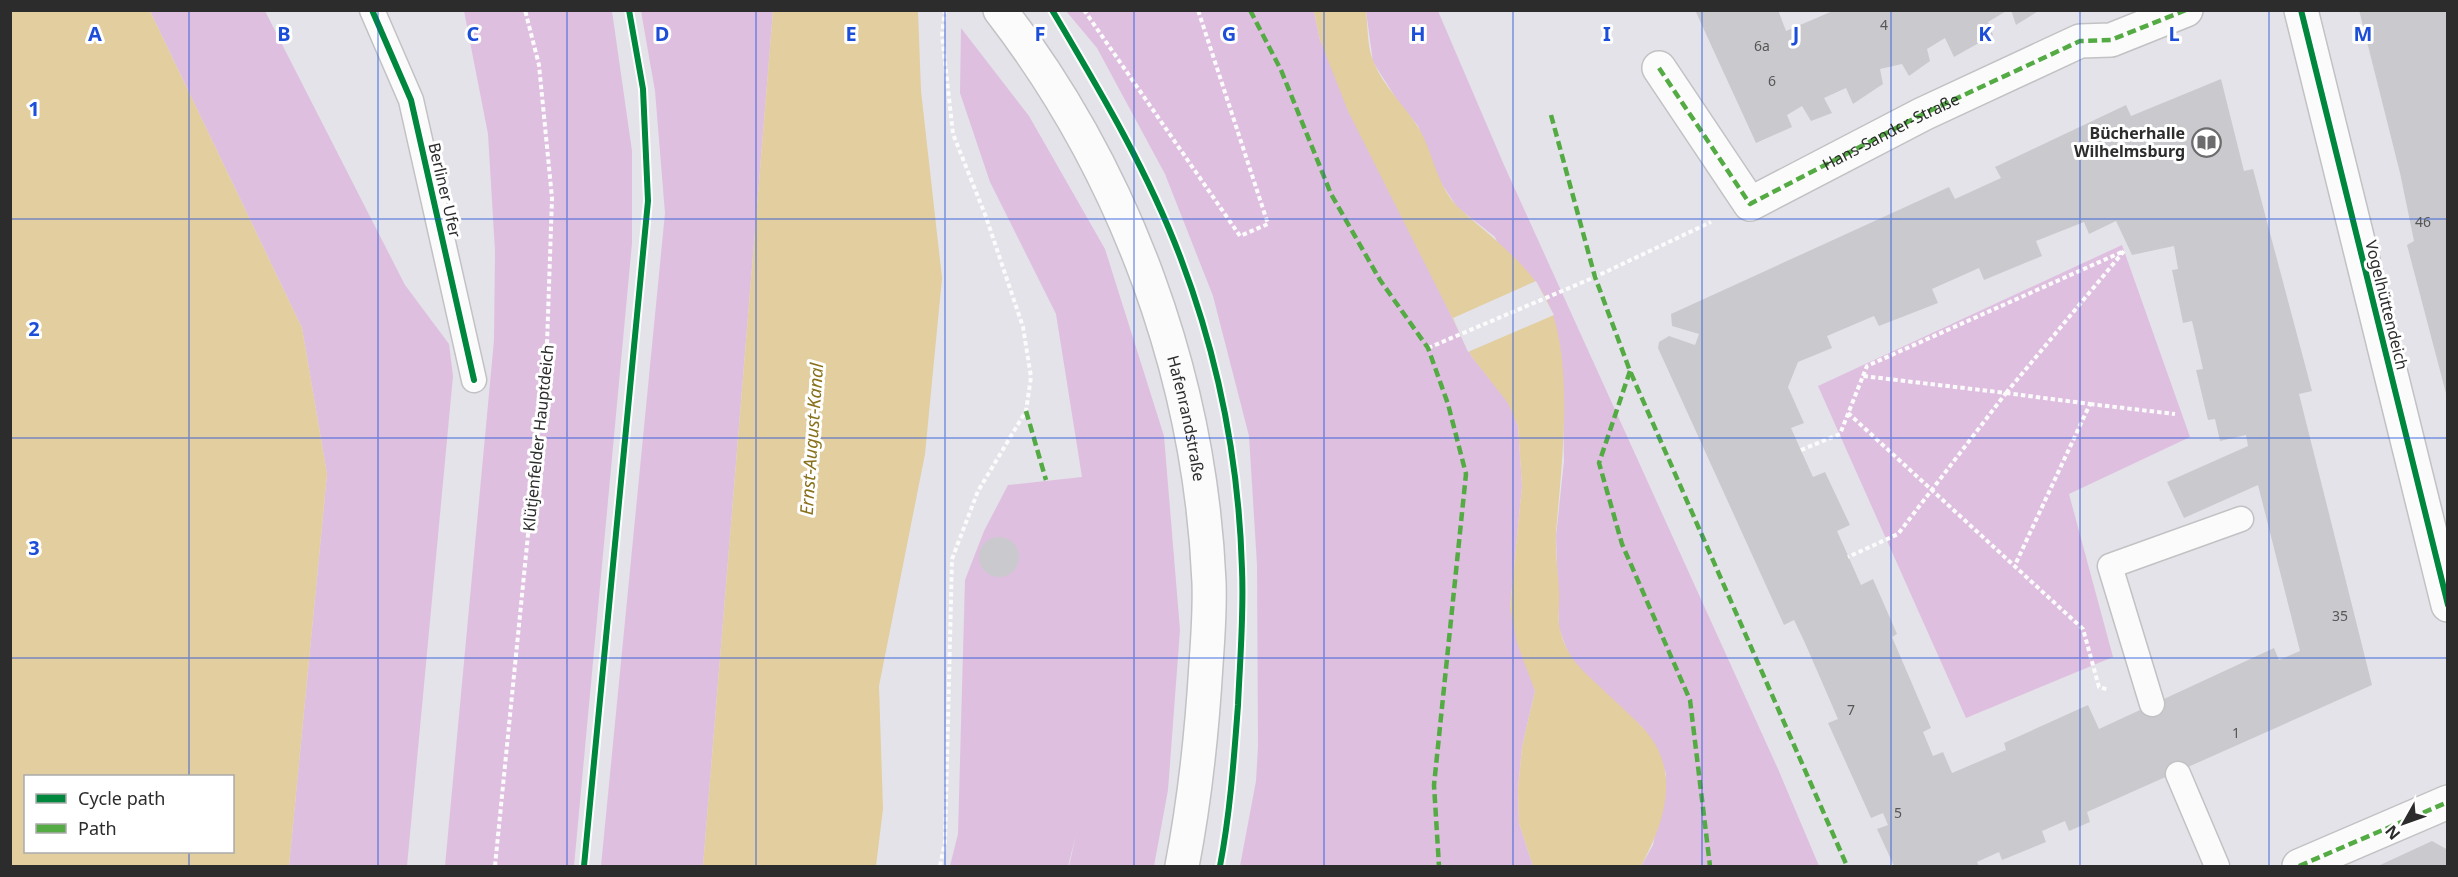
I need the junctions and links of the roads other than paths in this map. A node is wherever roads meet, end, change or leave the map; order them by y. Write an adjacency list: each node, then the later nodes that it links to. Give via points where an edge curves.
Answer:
1 (372, 10): 6 (lane, Berliner Ufer, via 411,100)
2 (1000, 10): 12 (street, Hafenrandstraße, via 1049,81 1117,203 1156,301 1179,379 1202,501 1209,583 1202,734)
3 (2187, 10): 5 (street, Hans-Sander-Straße, via 2111,40 2080,41 1923,114 1750,204)
4 (2301, 10): 8 (street, Vogelhüttendeich)
5 (1659, 68)
6 (474, 380)
7 (2241, 519): 9 (lane, via 2110,566)
8 (2448, 605)
9 (2152, 704)
10 (2178, 774): 13 (lane)
11 (2448, 802): 14 (street)
12 (1182, 867)
13 (2217, 867)
14 (2299, 867)

